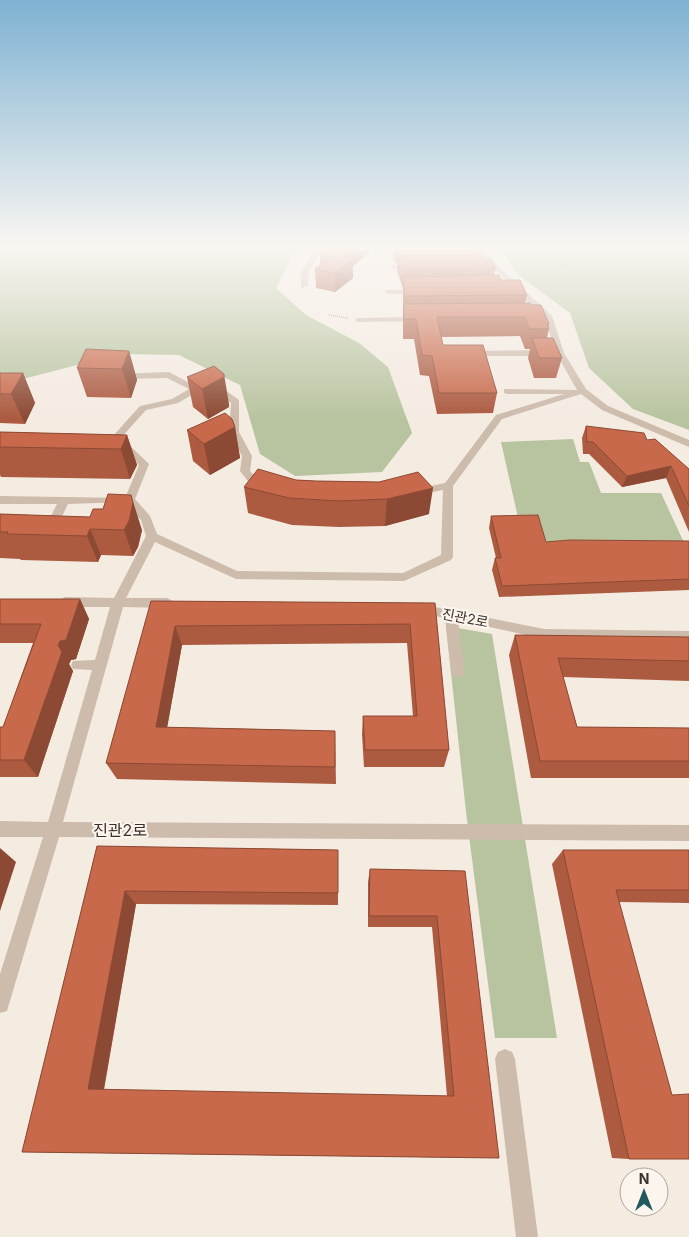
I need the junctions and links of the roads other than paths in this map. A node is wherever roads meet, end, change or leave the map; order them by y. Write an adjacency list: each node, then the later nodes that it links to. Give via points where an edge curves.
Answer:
1 (534, 304): 3 (street)
2 (540, 318): 3 (street)
3 (549, 318): 6 (street)
4 (425, 319): 5 (street)
5 (358, 320)
6 (560, 353): 7 (street); 11 (street)
7 (464, 354)
8 (118, 376): 9 (street, via 170,374)
9 (195, 389): 14 (street, via 222,392 236,402 234,432 247,456 245,471 258,487); 18 (street, via 175,401 143,408 112,437 144,464)
10 (507, 391): 11 (street)
11 (582, 391): 12 (street, via 605,408); 13 (street, via 499,417)
12 (689, 444)
13 (448, 486): 15 (street); 20 (street, via 447,557 404,577 236,575)
14 (273, 492)
15 (403, 495)
16 (0, 500): 17 (street)
17 (64, 500): 18 (street); 19 (street, via 51,528)
18 (129, 500): 20 (street, via 146,519)
19 (34, 528)
20 (152, 536): 22 (street)
21 (49, 602): 22 (street)
22 (118, 602): 23 (street); 28 (street)
23 (177, 603)
24 (408, 608): 25 (street, 진관2로)
25 (451, 614): 26 (street, 진관2로, via 544,634); 29 (street)
26 (689, 636)
27 (78, 665): 28 (street)
28 (99, 665): 31 (street)
29 (458, 672)
30 (0, 829): 31 (street, 진관2로)
31 (53, 830): 32 (street, 진관2로); 33 (street)
32 (689, 833)
33 (0, 1004)
34 (505, 1059): 35 (street)
35 (527, 1237)

